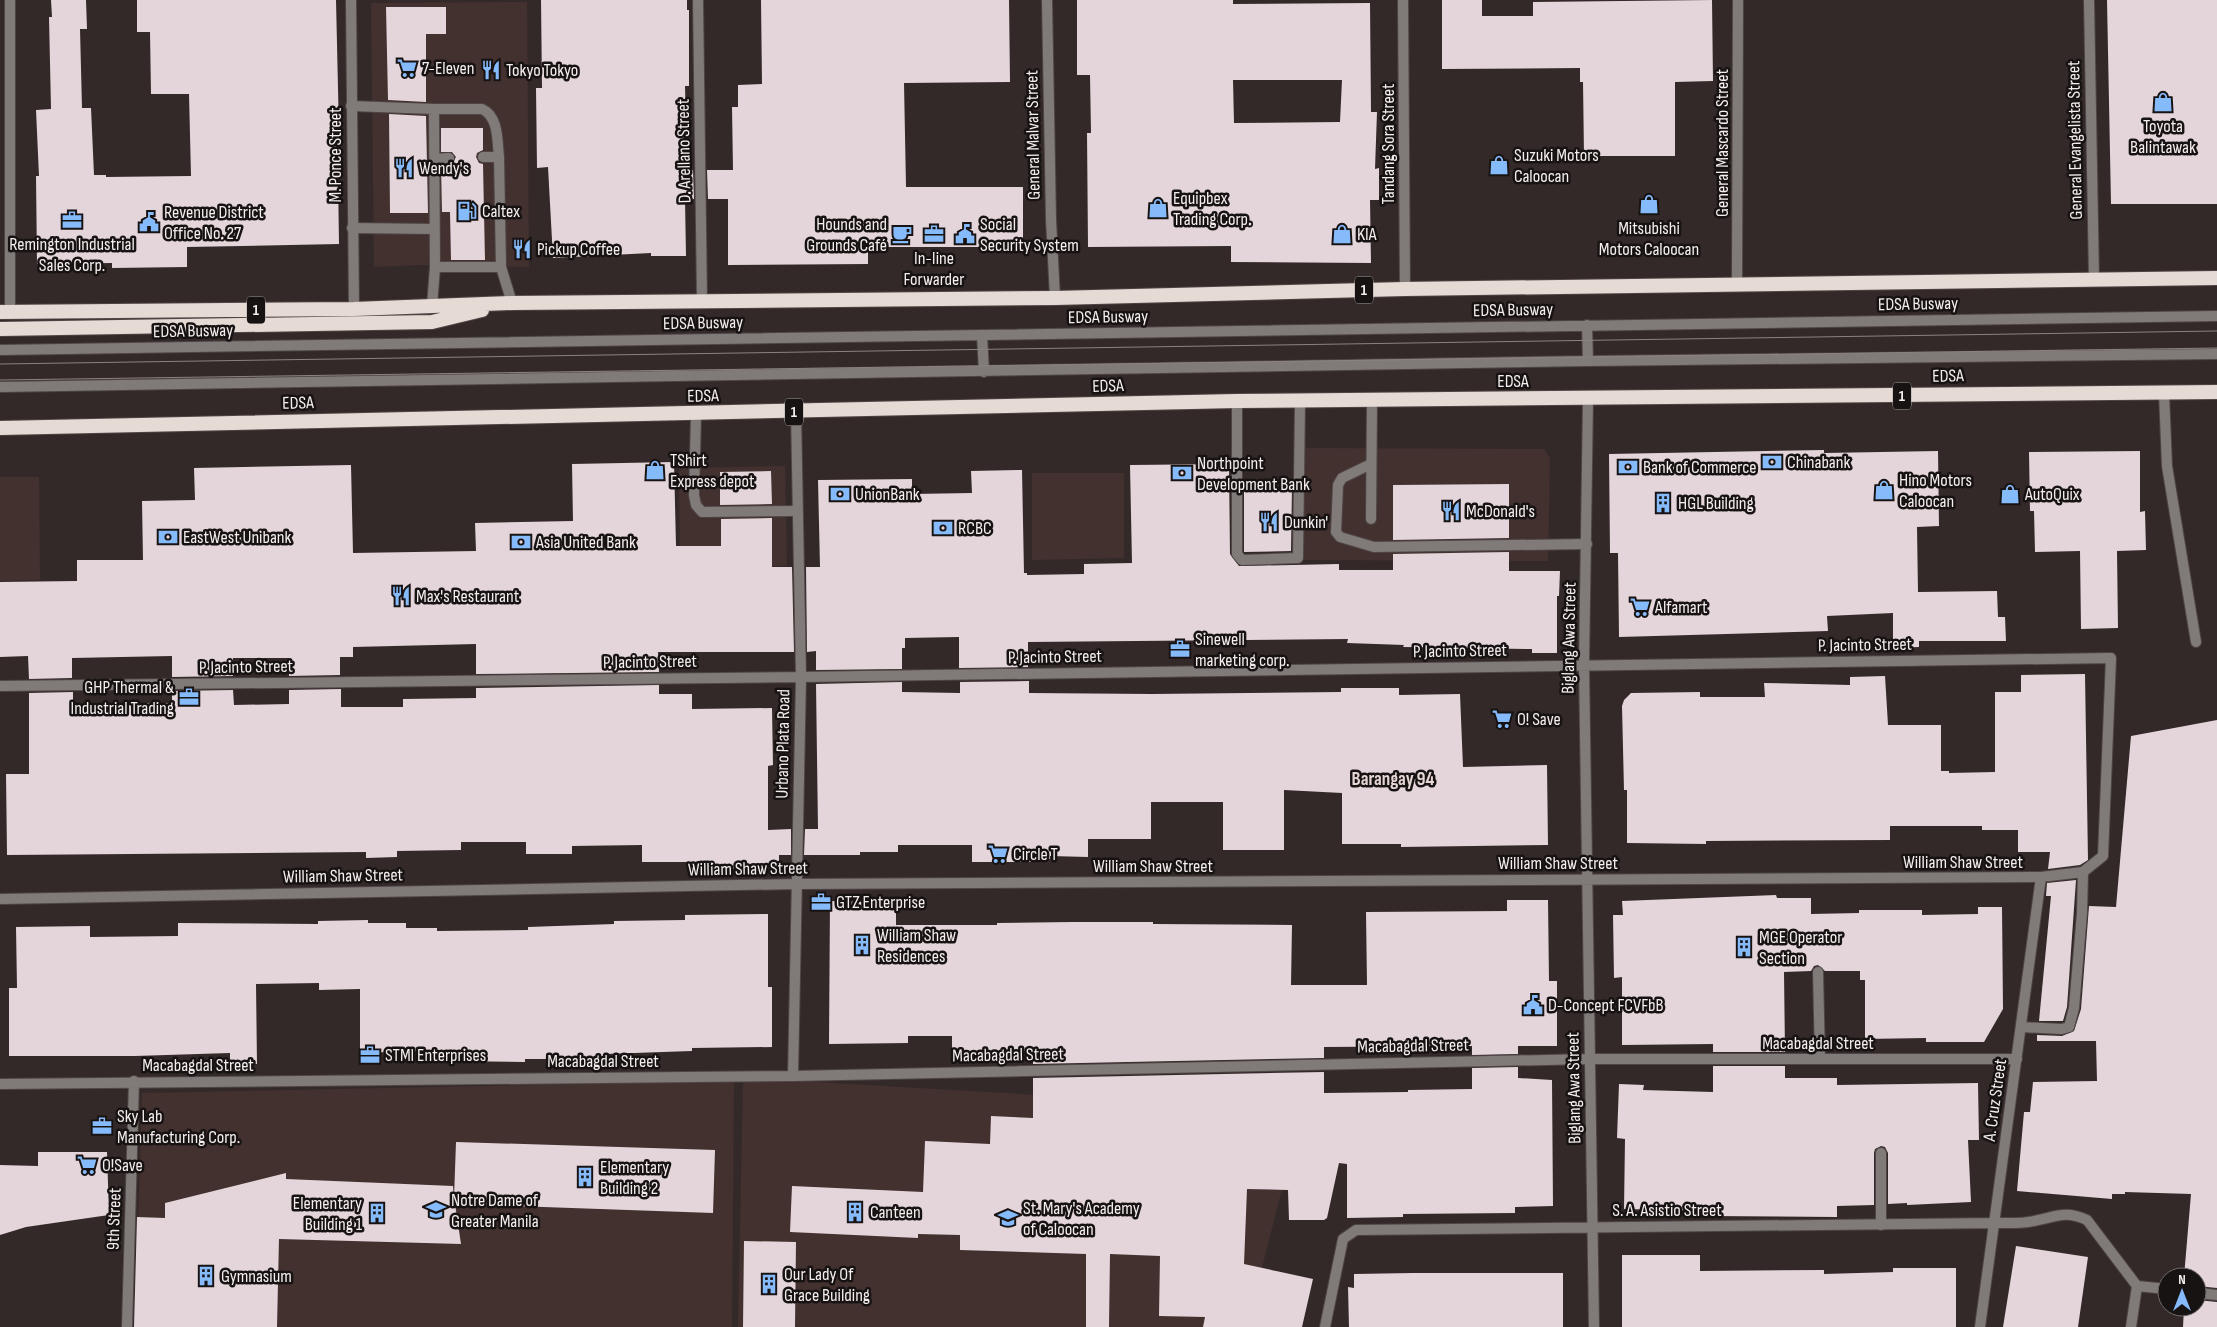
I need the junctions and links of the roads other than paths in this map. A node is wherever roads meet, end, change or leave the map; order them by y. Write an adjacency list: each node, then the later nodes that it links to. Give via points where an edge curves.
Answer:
1 (10, 0): 27 (street)
2 (351, 0): 8 (street, M. Ponce Street)
3 (698, 0): 23 (street, D. Arellano Street)
4 (1048, 0): 22 (street, General Malvar Street)
5 (1403, 0): 21 (street, Tandang Sora Street)
6 (1738, 0): 20 (street, General Mascardo Street)
7 (2089, 0): 19 (street, General Evangelista Street)
8 (352, 106): 9 (street); 14 (street, M. Ponce Street)
9 (434, 109): 11 (street, via 482,108 488,111 495,123); 13 (street)
10 (483, 157): 11 (street)
11 (499, 157): 17 (street)
12 (449, 158): 13 (street)
13 (435, 159): 15 (street)
14 (352, 228): 15 (street); 26 (street, M. Ponce Street)
15 (434, 229): 16 (street)
16 (435, 267): 17 (street); 25 (street)
17 (501, 267): 24 (street)
18 (2217, 278): 19 (highway, 1)
19 (2094, 279): 20 (highway, 1)
20 (1737, 286): 21 (highway, 1)
21 (1405, 289): 22 (highway, 1)
22 (1055, 298): 23 (highway, 1)
23 (702, 301): 24 (highway, 1)
24 (512, 303): 25 (highway, 1); 30 (highway, via 432,322)
25 (432, 306): 26 (highway, 1)
26 (354, 309): 27 (highway, 1)
27 (5, 312)
28 (2217, 316): 29 (street, EDSA Busway)
29 (1587, 325): 31 (street, EDSA Busway); 34 (street)
30 (0, 330)
31 (982, 335): 32 (street, EDSA Busway); 35 (street)
32 (0, 350)
33 (2217, 354): 34 (street)
34 (1588, 361): 35 (street)
35 (984, 372): 36 (street)
36 (0, 388)
37 (2164, 392): 38 (highway, EDSA / 1); 39 (highway, EDSA / 1); 50 (street, via 2167,466)
38 (2217, 392)
39 (1588, 399): 41 (highway, EDSA / 1); 49 (street, Biglang Awa Street)
40 (1236, 401): 42 (highway, EDSA / 1); 42 (street, via 1237,554 1242,560 1298,558); 43 (highway, EDSA / 1)
41 (1372, 401): 42 (highway, EDSA / 1); 46 (street)
42 (1300, 402)
43 (796, 412): 44 (highway, EDSA / 1); 47 (street, Urbano Plata Road)
44 (696, 415): 45 (highway, EDSA / 1); 47 (street, via 694,495 702,512)
45 (0, 428)
46 (1371, 464): 48 (street); 49 (street, via 1342,478 1338,485 1336,532 1340,537 1374,547)
47 (797, 512): 53 (street, Urbano Plata Road)
48 (1371, 519)
49 (1587, 544): 52 (street, Biglang Awa Street)
50 (2196, 642)
51 (2111, 658): 52 (street, P. Jacinto Street); 55 (street, William Shaw Street, via 2103,856)
52 (1584, 665): 53 (street, P. Jacinto Street); 57 (street, Biglang Awa Street)
53 (801, 677): 54 (street, P. Jacinto Street); 58 (street, Urbano Plata Road)
54 (0, 686)
55 (2082, 872): 56 (street, William Shaw Street); 61 (street, via 2082,912 2071,1024 2062,1029)
56 (2041, 878): 57 (street, William Shaw Street); 61 (street, A. Cruz Street)
57 (1588, 879): 58 (street, William Shaw Street); 62 (street, Biglang Awa Street)
58 (797, 884): 59 (street, William Shaw Street); 65 (street, Urbano Plata Road)
59 (0, 899)
60 (1818, 972): 63 (street)
61 (2021, 1027): 64 (street, A. Cruz Street)
62 (1590, 1059): 63 (street, Macabagdal Street); 65 (street, Macabagdal Street); 71 (street, Biglang Awa Street)
63 (1820, 1059): 64 (street, Macabagdal Street)
64 (2017, 1059): 69 (street, A. Cruz Street)
65 (793, 1076): 66 (street, Macabagdal Street)
66 (134, 1081): 67 (street, Macabagdal Street); 74 (street, 9th Street)
67 (0, 1084)
68 (1881, 1153): 70 (street)
69 (1994, 1223): 70 (street, S. A. Asistio Street); 72 (street, S. A. Asistio Street, via 2032,1222 2060,1214 2074,1214 2087,1220); 77 (street, A. Cruz Street)
70 (1880, 1225): 71 (street, S. A. Asistio Street)
71 (1593, 1227): 75 (street, S. A. Asistio Street, via 1356,1230 1343,1239); 76 (street, Biglang Awa Street)
72 (2137, 1286): 73 (street); 78 (street)
73 (2157, 1288)
74 (127, 1327)
75 (1325, 1327)
76 (1594, 1327)
77 (1980, 1327)
78 (2131, 1327)

